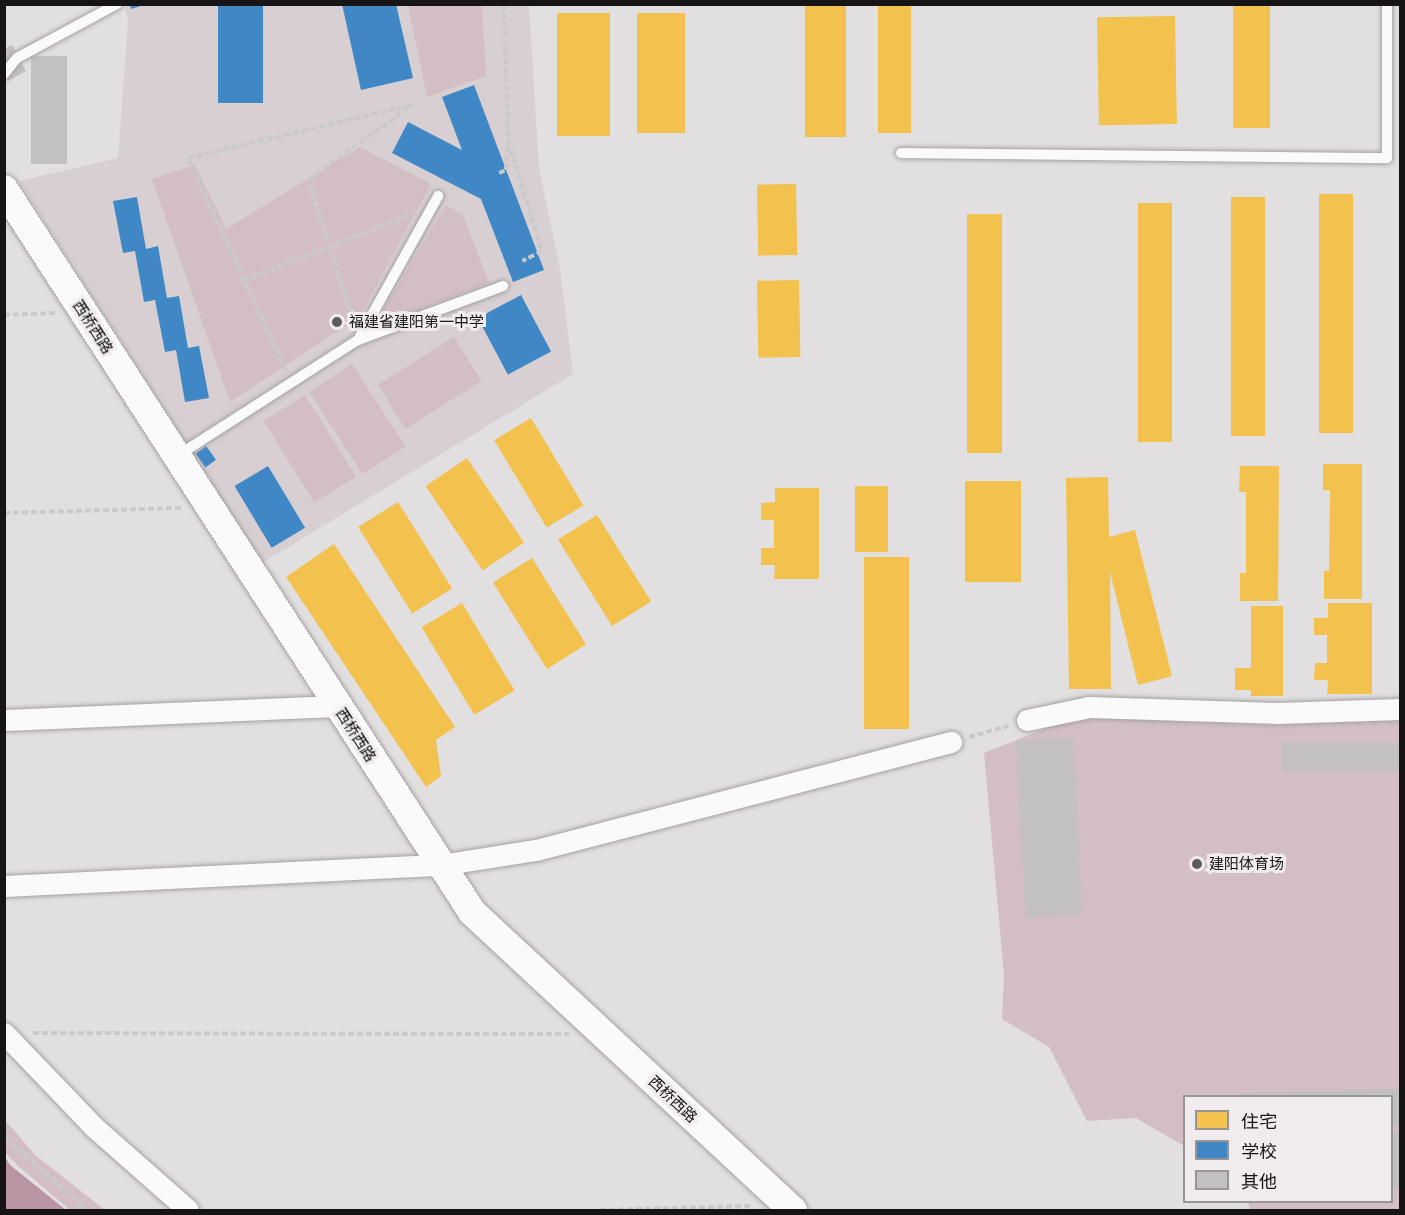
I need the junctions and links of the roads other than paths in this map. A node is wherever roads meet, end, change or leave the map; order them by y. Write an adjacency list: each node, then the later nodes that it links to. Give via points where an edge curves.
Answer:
1 (117, 4): 3 (lane)
2 (1387, 4): 6 (lane, via 1387,158)
3 (17, 58): 4 (lane); 5 (lane)
4 (4, 62)
5 (4, 74)
6 (901, 153)
7 (4, 189): 11 (main road, 西桥西路)
8 (436, 201): 10 (lane)
9 (503, 286): 10 (lane)
10 (358, 339): 11 (lane)
11 (176, 456): 12 (main road, 西桥西路)
12 (337, 706): 14 (street); 17 (main road, 西桥西路)
13 (1401, 709): 15 (street, via 1276,713 1089,707)
14 (4, 720)
15 (1028, 720)
16 (951, 742): 17 (street, via 537,850)
17 (440, 865): 18 (street); 20 (main road, 西桥西路, via 472,912)
18 (4, 886)
19 (4, 1033): 21 (street, via 94,1127)
20 (790, 1208)
21 (188, 1210)

